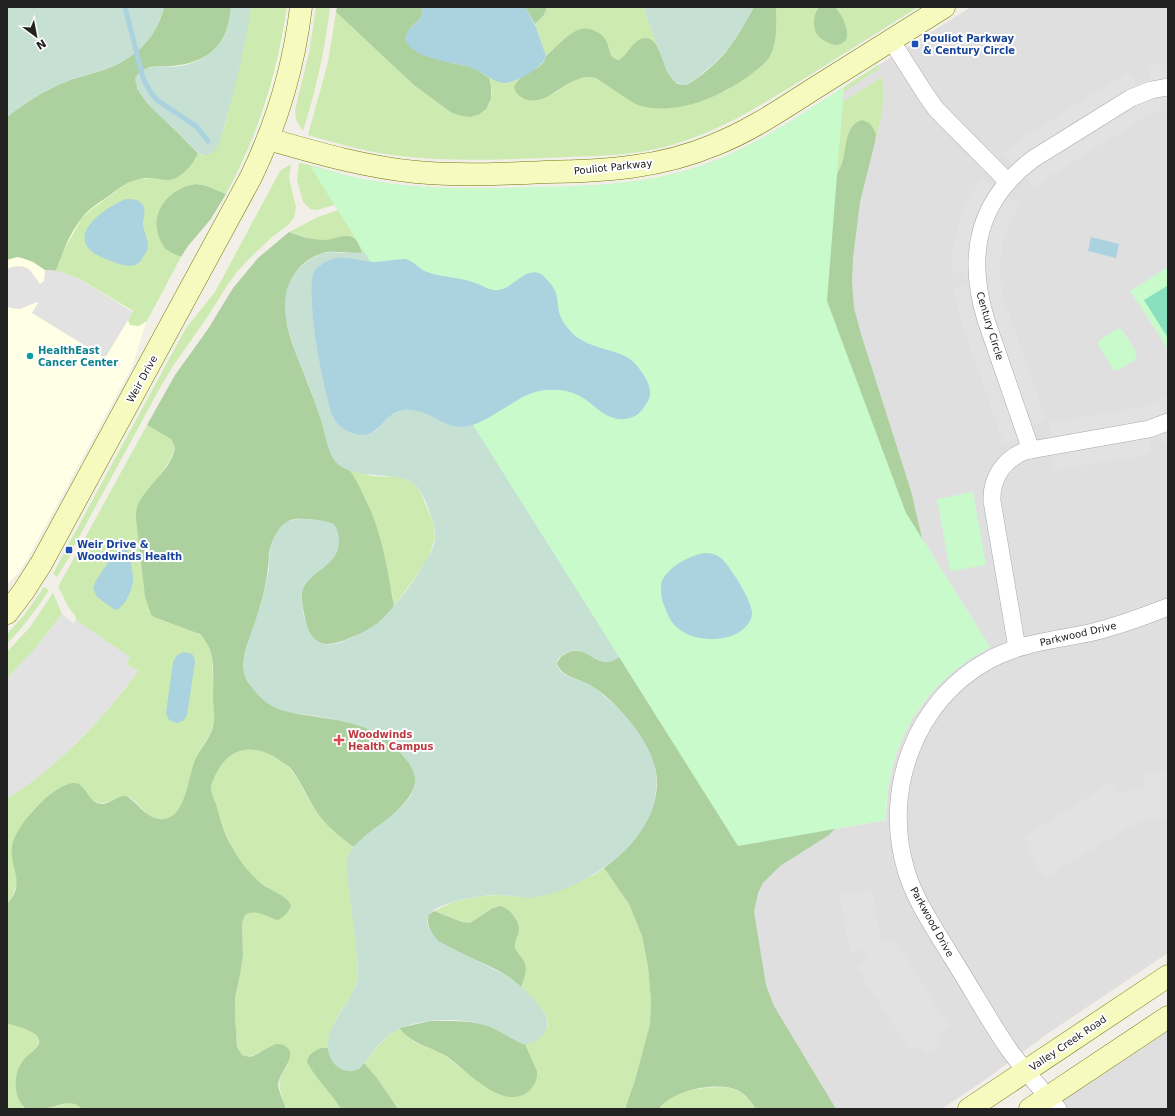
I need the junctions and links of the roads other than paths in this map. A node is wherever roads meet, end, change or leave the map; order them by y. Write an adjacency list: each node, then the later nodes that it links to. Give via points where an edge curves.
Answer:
1 (301, 7): 5 (street, Weir Drive, via 290,70)
2 (944, 7): 3 (street, Pouliot Parkway)
3 (891, 40): 5 (street, Pouliot Parkway, via 742,132 700,151 639,166 569,172 430,173 364,164); 6 (street, via 936,109)
4 (1168, 87): 6 (street, Century Circle, via 1144,92 1126,101 1042,153)
5 (268, 139): 10 (street, Weir Drive, via 242,195 44,559)
6 (1008, 182): 8 (street, Century Circle, via 991,204 981,229 977,251 977,276 982,308)
7 (1168, 422): 8 (street, via 1144,430)
8 (1030, 450): 11 (street, via 1014,456 1002,467 994,482 992,496)
9 (1168, 607): 11 (street, Parkwood Drive, via 1107,628)
10 (7, 613)
11 (1017, 648): 14 (street, Parkwood Drive, via 988,661 966,676 943,697 929,715 916,736 907,760 898,814 903,857 918,900 1010,1051)
12 (1168, 976): 14 (street, Valley Creek Road)
13 (1168, 1017): 15 (street)
14 (1026, 1071): 15 (street, Parkwood Drive); 16 (street, Valley Creek Road)
15 (1053, 1103): 17 (street)
16 (969, 1109)
17 (1030, 1109)

